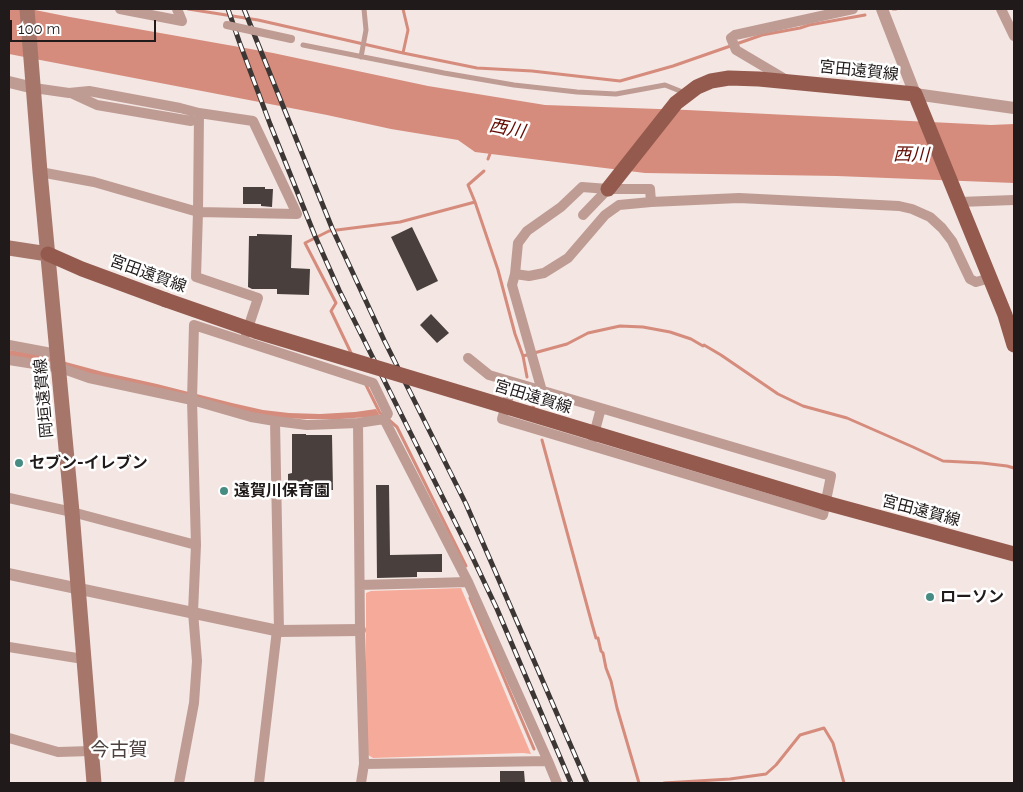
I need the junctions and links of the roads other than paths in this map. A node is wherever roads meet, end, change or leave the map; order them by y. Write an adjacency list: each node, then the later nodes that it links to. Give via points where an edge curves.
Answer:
1 (27, 9): 14 (main road, 岡垣遠賀線)
2 (120, 9): 3 (street, via 182,21)
3 (177, 9)
4 (364, 9): 12 (lane, via 366,30)
5 (853, 9): 15 (street, via 731,38 736,50)
6 (882, 9): 17 (street)
7 (1000, 9): 9 (street)
8 (227, 25): 10 (street, bridge)
9 (1014, 36)
10 (291, 39)
11 (303, 45): 12 (lane)
12 (361, 55): 18 (lane, via 514,85 568,91 616,94 665,85)
13 (9, 82): 14 (street)
14 (33, 82): 16 (street); 22 (main road, 岡垣遠賀線)
15 (789, 82): 17 (main road, 宮田遠賀線); 18 (main road, 宮田遠賀線, via 729,78 697,87)
16 (70, 93): 20 (street, via 89,92); 21 (street, via 96,105)
17 (914, 94): 19 (street); 26 (main road, 宮田遠賀線)
18 (682, 99): 23 (main road, 宮田遠賀線)
19 (1014, 108)
20 (199, 113): 27 (street); 27 (street, via 253,121 297,214)
21 (191, 121)
22 (40, 172): 27 (street, via 94,182); 30 (main road, 岡垣遠賀線)
23 (608, 189): 25 (street, via 650,189); 28 (street); 31 (street, via 582,187 527,231 518,243)
24 (1014, 200): 26 (street)
25 (651, 202): 31 (street, via 619,205 605,215 568,258 544,273); 32 (street, via 739,198 899,206 930,217 942,228 952,241 970,279 976,282)
26 (959, 202): 32 (main road, 宮田遠賀線)
27 (198, 212): 33 (street, via 196,277 258,298)
28 (583, 215)
29 (9, 248): 30 (main road)
30 (48, 254): 38 (main road, 岡垣遠賀線); 48 (main road, 宮田遠賀線, bridge, via 255,331)
31 (515, 274): 40 (street, via 512,286)
32 (990, 278): 35 (main road, 宮田遠賀線)
33 (244, 341): 41 (street, via 194,325); 43 (street, via 373,383 388,414)
34 (9, 345): 38 (street)
35 (1014, 345)
36 (468, 358): 39 (street, via 488,375)
37 (9, 360): 38 (street, via 46,366)
38 (58, 360): 41 (street, via 89,378); 49 (main road, 岡垣遠賀線)
39 (512, 382): 40 (street); 46 (street, via 502,419)
40 (542, 391): 42 (street)
41 (192, 400): 44 (street); 50 (street)
42 (601, 408): 46 (street); 48 (street, via 831,476)
43 (384, 419): 45 (street); 53 (street)
44 (275, 421): 45 (street, via 307,426); 57 (street)
45 (358, 423): 54 (street)
46 (591, 446): 48 (street, via 823,515)
47 (9, 498): 49 (street)
48 (826, 503): 51 (main road, 宮田遠賀線)
49 (72, 512): 50 (street); 55 (main road, 岡垣遠賀線)
50 (196, 545): 56 (street)
51 (1014, 554)
52 (9, 574): 55 (street)
53 (468, 582): 54 (street); 63 (street)
54 (360, 585): 58 (street)
55 (78, 589): 56 (street); 60 (main road, 岡垣遠賀線)
56 (193, 612): 57 (street); 66 (street, via 197,661 194,703)
57 (278, 630): 58 (street); 67 (street)
58 (360, 630): 64 (street)
59 (9, 647): 60 (street)
60 (84, 659): 62 (main road, 岡垣遠賀線)
61 (9, 738): 62 (street, via 58,752)
62 (91, 752): 65 (main road, 岡垣遠賀線)
63 (548, 761): 64 (street); 69 (street)
64 (364, 764): 68 (street)
65 (94, 783)
66 (178, 783)
67 (258, 783)
68 (361, 783)
69 (557, 783)

